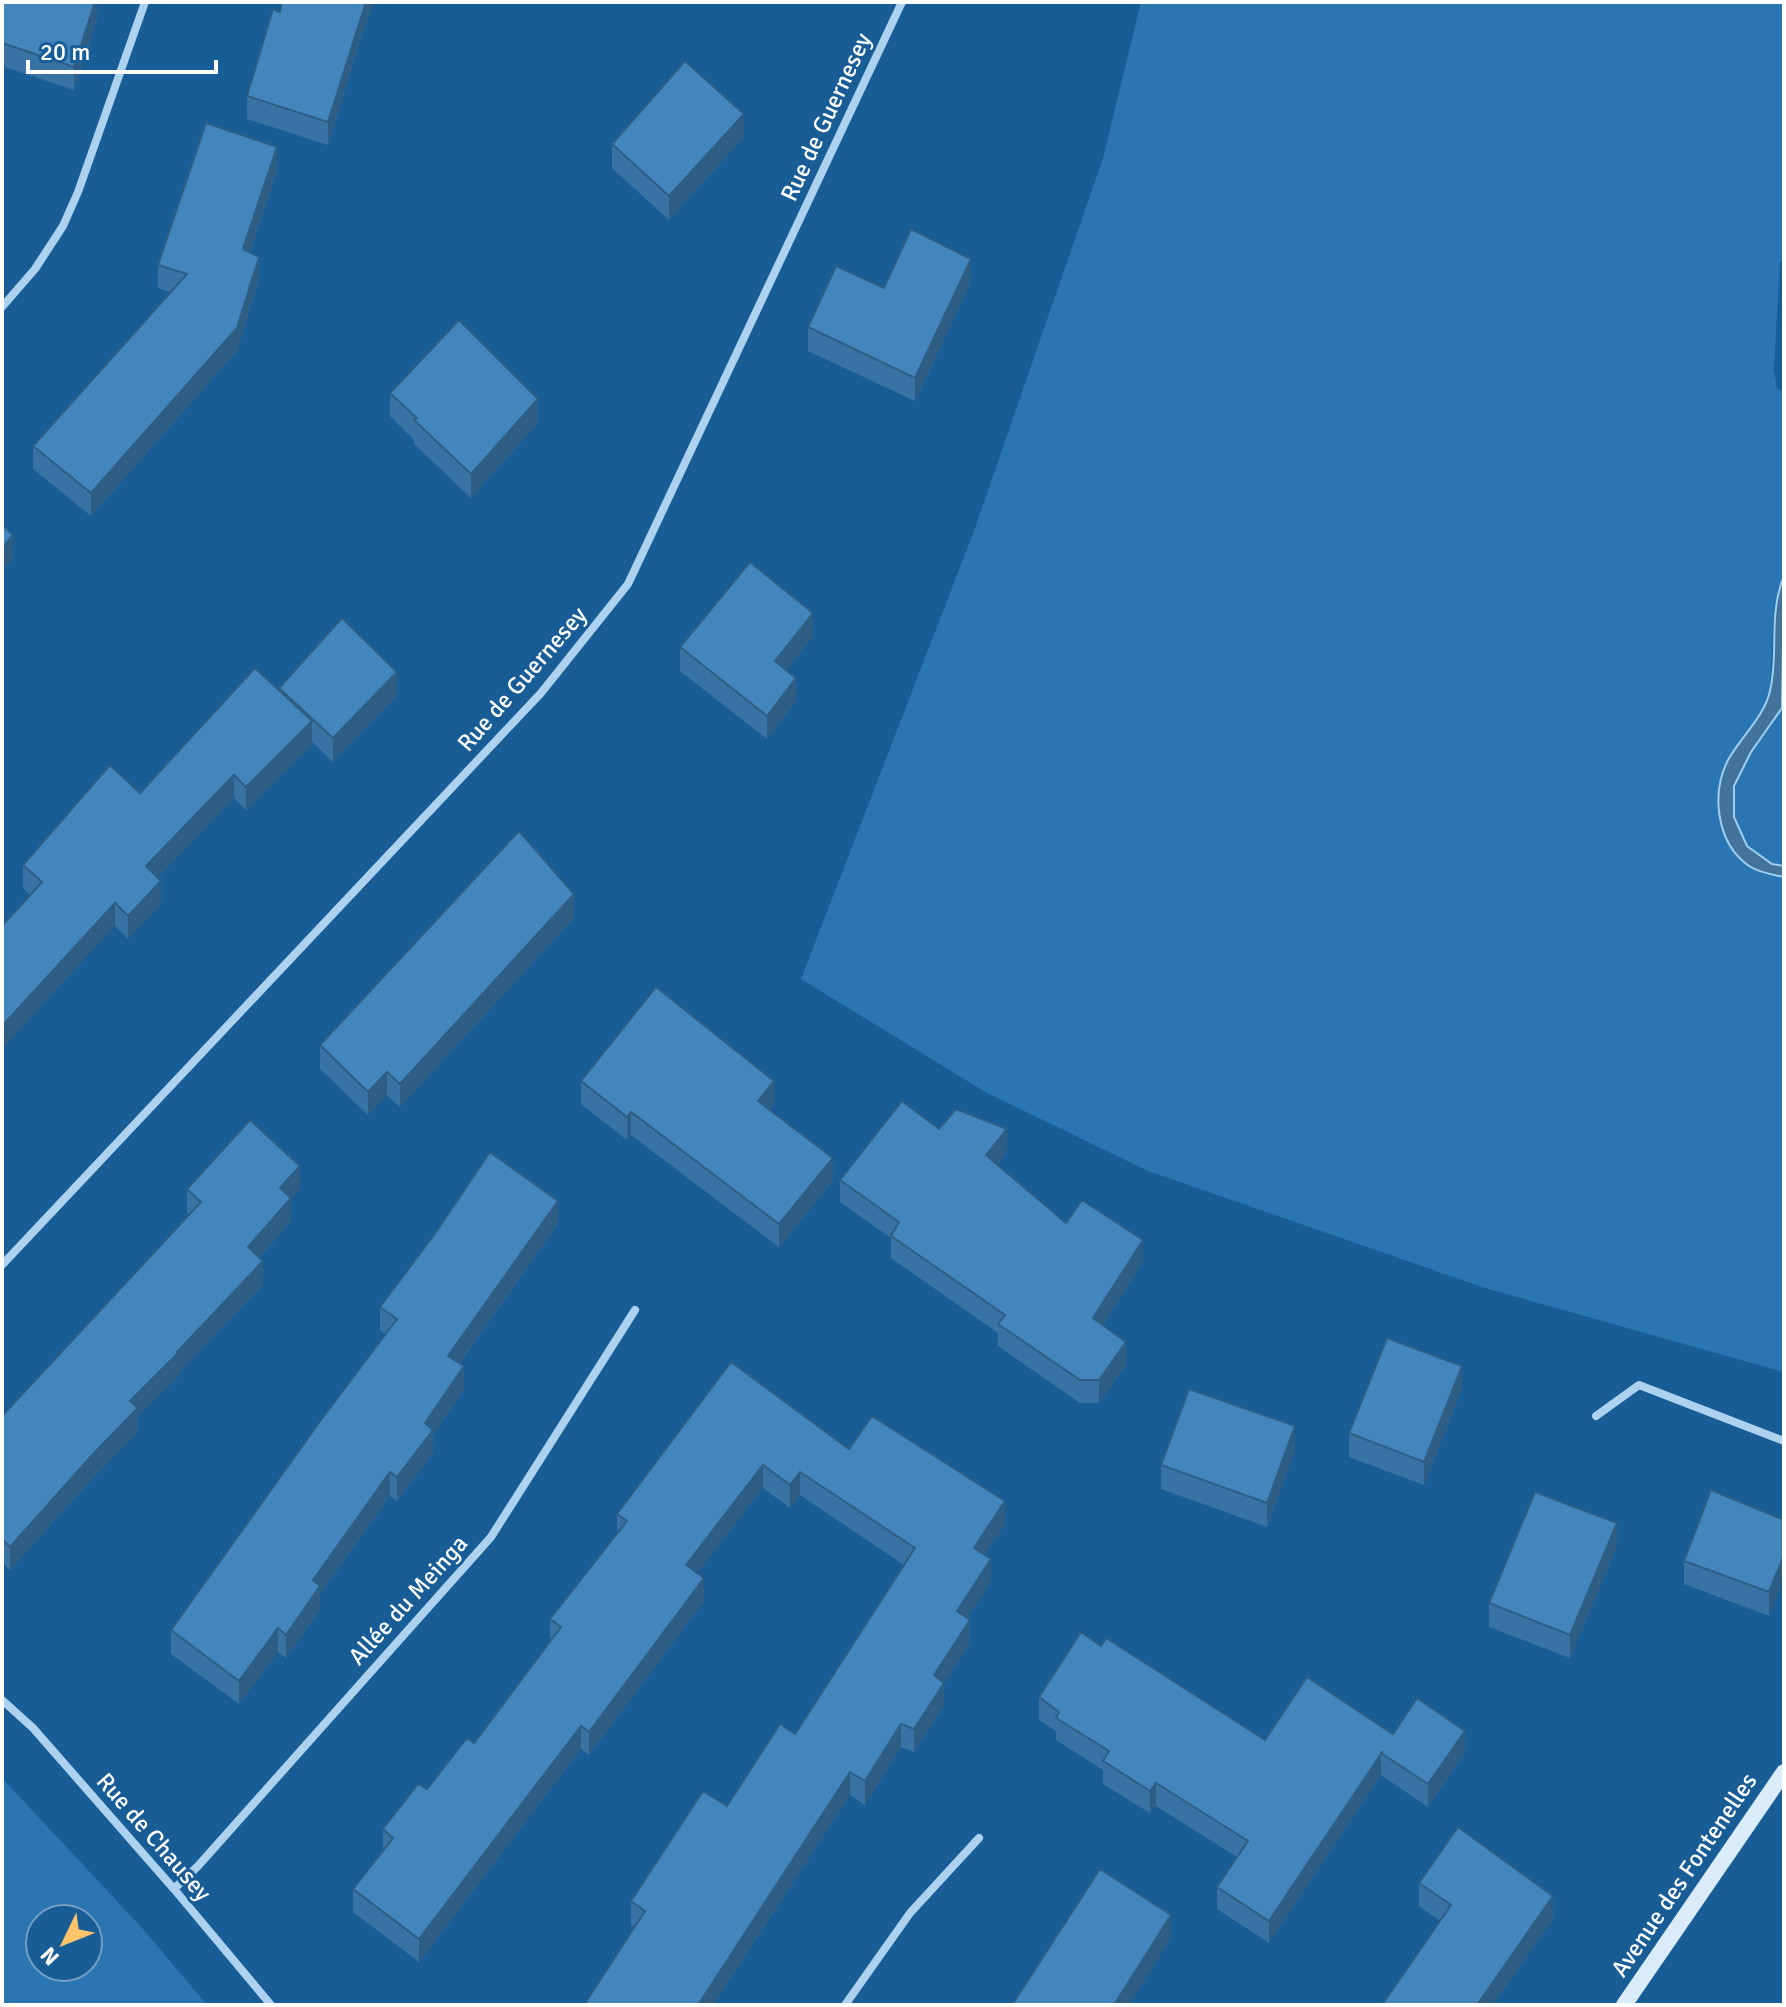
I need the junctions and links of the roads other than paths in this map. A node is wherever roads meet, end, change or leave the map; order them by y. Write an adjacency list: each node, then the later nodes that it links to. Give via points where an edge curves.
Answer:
1 (145, 2): 3 (street, via 63,226)
2 (902, 2): 4 (street, Rue de Guernesey, via 628,584 541,693)
3 (2, 307)
4 (2, 1265)
5 (635, 1310): 11 (street, Allée du Meinga, via 491,1537)
6 (1596, 1416): 7 (street, via 1639,1385)
7 (1784, 1441)
8 (2, 1700): 11 (street, Rue de Chausey, via 33,1728)
9 (1784, 1772): 14 (street, Avenue des Fontenelles)
10 (979, 1838): 13 (street, via 910,1913)
11 (174, 1889): 12 (street, Rue de Chausey)
12 (271, 2005)
13 (845, 2005)
14 (1624, 2005)

